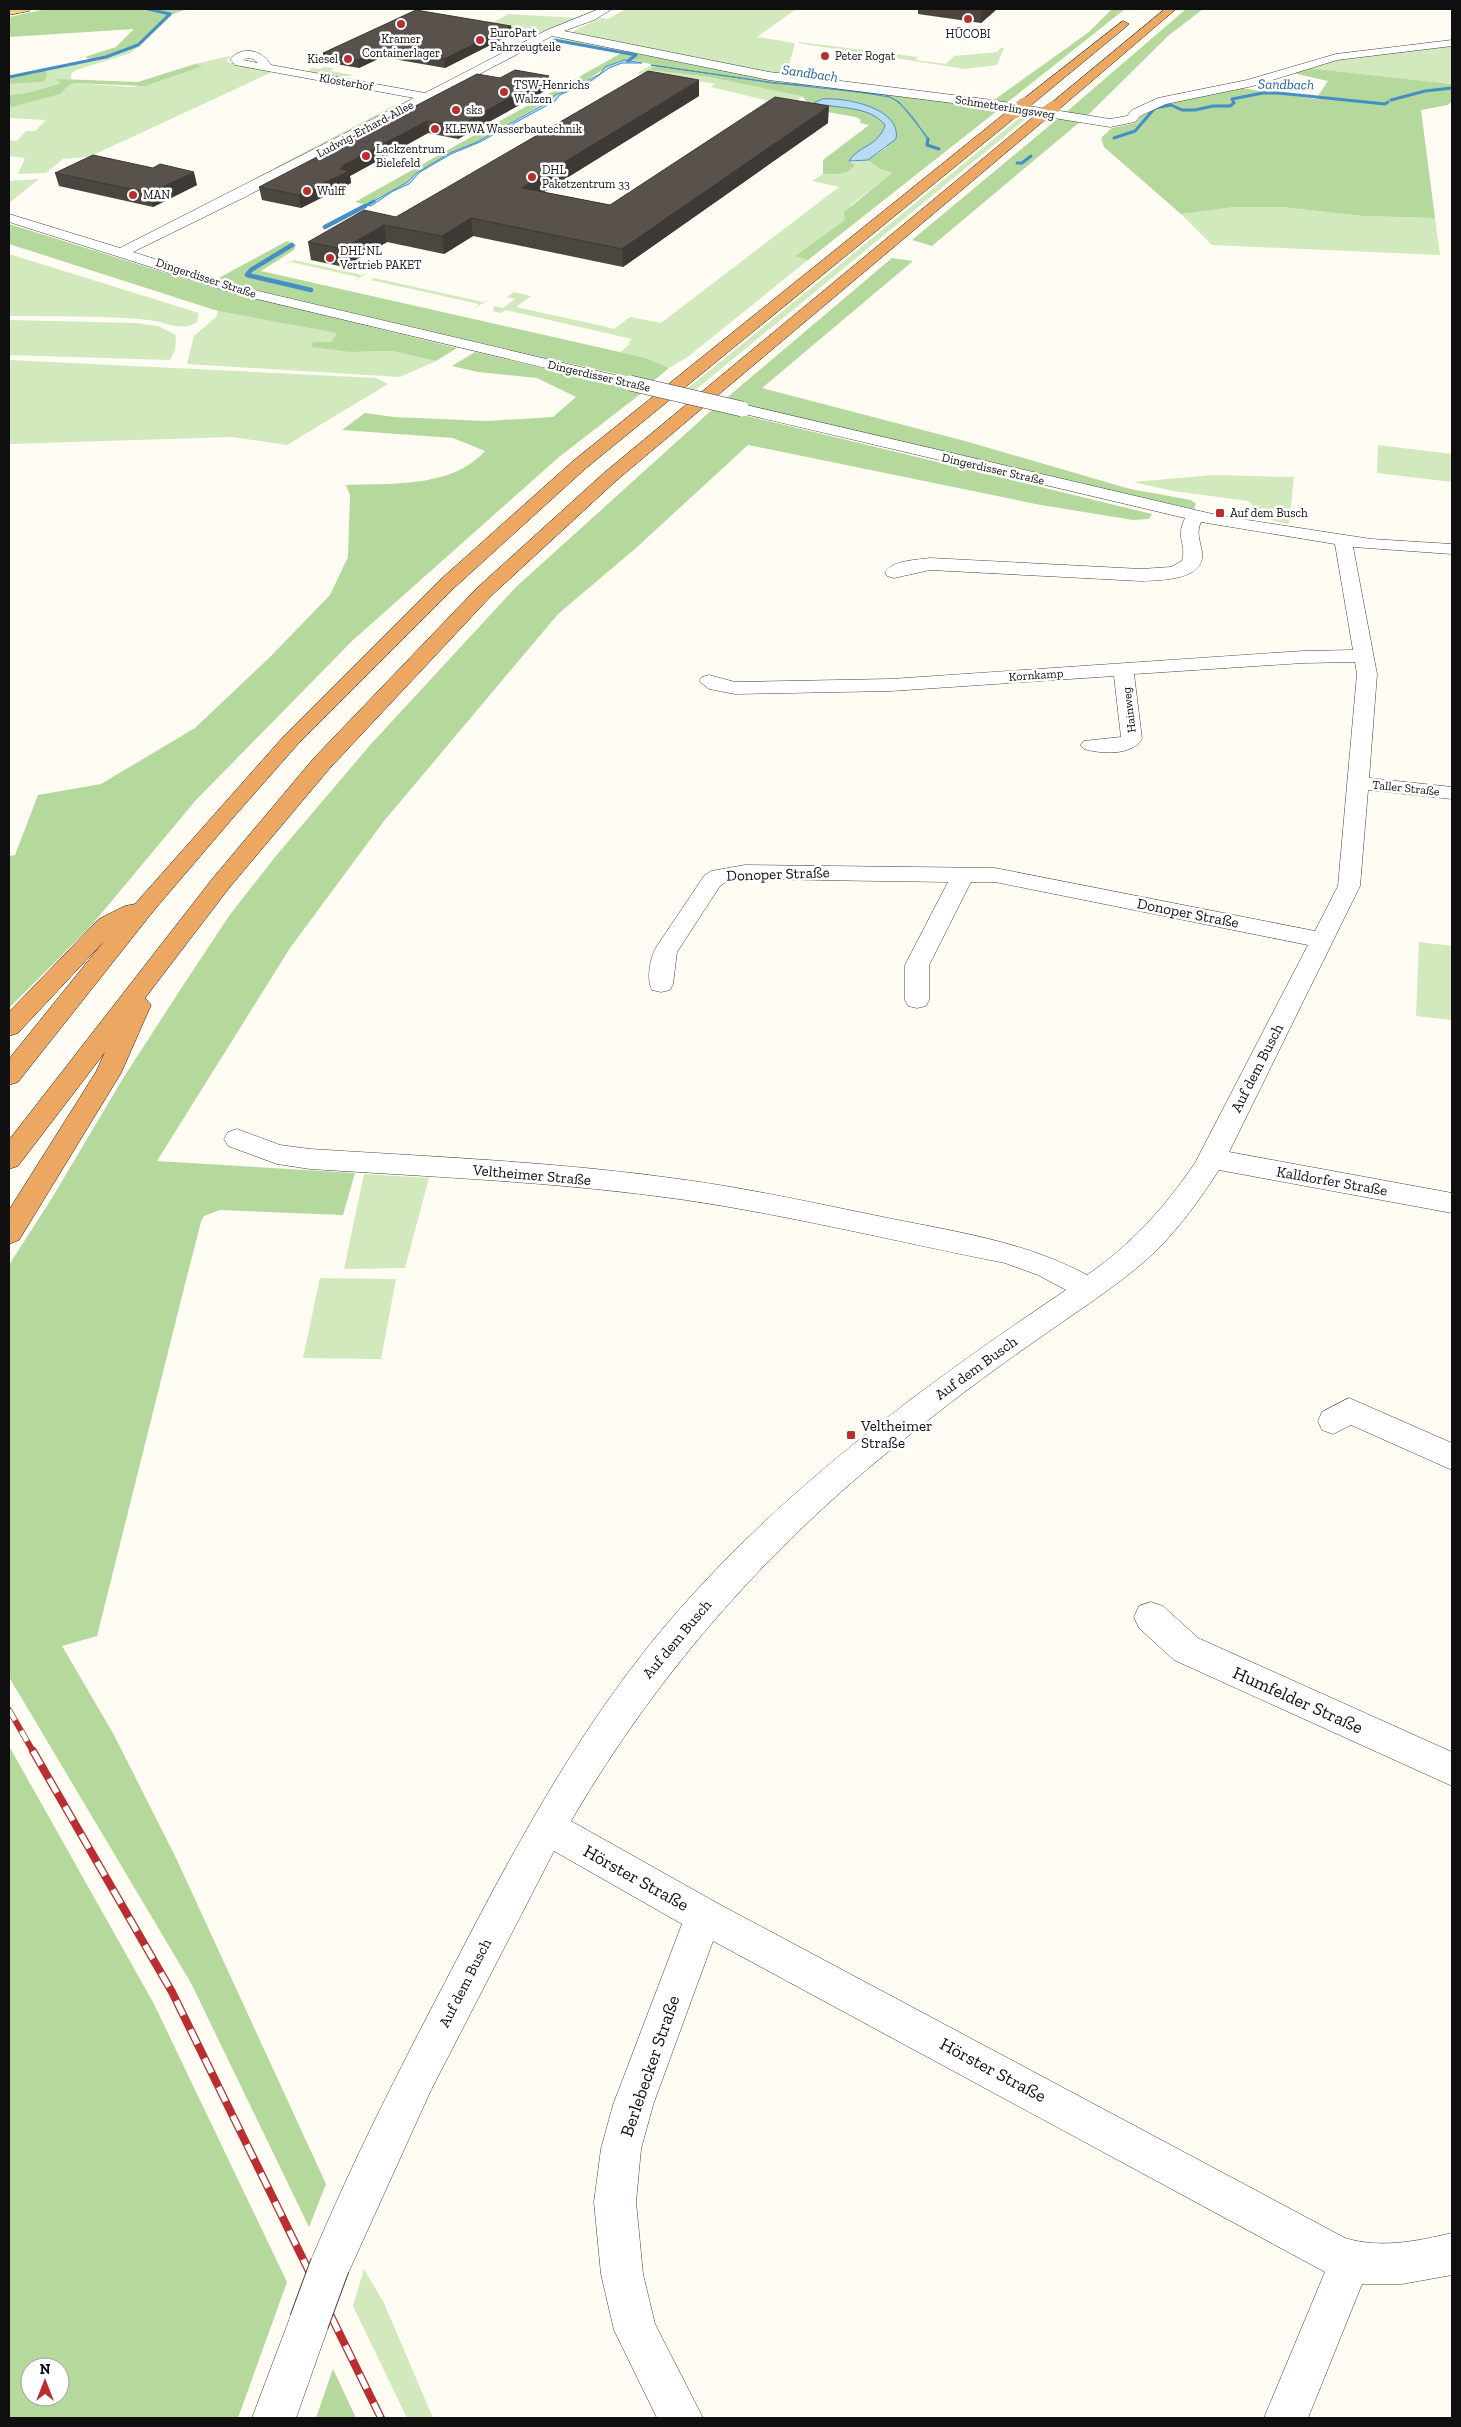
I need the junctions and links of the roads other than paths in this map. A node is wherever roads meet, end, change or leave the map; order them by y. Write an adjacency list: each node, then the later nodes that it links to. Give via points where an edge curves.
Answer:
1 (25, 9): 4 (main road)
2 (607, 9): 6 (street, Ludwig-Erhard-Allee)
3 (1171, 9): 25 (highway, via 611,476 491,586 322,763)
4 (9, 12)
5 (1136, 14): 23 (highway, bridge, via 566,476 446,584 291,740)
6 (550, 32): 7 (street, Schmetterlingsweg, via 769,76 985,103 1110,123 1130,119 1136,112 1162,101 1249,83 1336,57); 9 (street, Ludwig-Erhard-Allee)
7 (1452, 43)
8 (266, 68): 9 (street, Klosterhof)
9 (426, 97): 11 (street, Ludwig-Erhard-Allee)
10 (9, 218): 11 (street, Dingerdisser Straße)
11 (122, 252): 12 (street, Dingerdisser Straße, bridge, via 241,291)
12 (1195, 515): 13 (street, Dingerdisser Straße); 15 (street, via 1188,530 1193,555 1191,563 1171,573 1141,575 938,564)
13 (1344, 540): 14 (street, Dingerdisser Straße, via 1409,548); 16 (street, Auf dem Busch)
14 (1452, 549)
15 (894, 572)
16 (1364, 656): 17 (street, Kornkamp); 20 (street, Auf dem Busch, via 1366,682)
17 (1123, 669): 18 (street, Kornkamp, via 874,686 735,688); 19 (street, Hainweg, via 1132,738 1130,742 1118,745)
18 (709, 681)
19 (1091, 745)
20 (1359, 782): 21 (street, Taller Straße); 24 (street, Auf dem Busch, via 1349,886)
21 (1452, 792)
22 (964, 873): 24 (street, Donoper Straße, via 995,875); 26 (street, Donoper Straße, via 744,872 719,876 712,881 665,952); 27 (street, via 917,965)
23 (147, 904): 28 (highway, via 107,924); 29 (highway)
24 (1323, 940): 32 (street, Auf dem Busch)
25 (159, 960): 31 (highway); 34 (highway, via 108,1073)
26 (661, 984)
27 (917, 1000)
28 (9, 1027)
29 (9, 1076)
30 (237, 1139): 35 (street, Veltheimer Straße, via 277,1154 310,1159 598,1180 752,1201 1007,1253 1048,1267)
31 (9, 1159)
32 (1212, 1159): 33 (street, Kalldorfer Straße); 35 (street, Auf dem Busch, via 1192,1189 1145,1243)
33 (1452, 1202)
34 (9, 1233)
35 (1087, 1288): 40 (street, Auf dem Busch, via 870,1448 797,1513 718,1592 649,1671 616,1715)
36 (1333, 1421): 37 (street, via 1349,1411)
37 (1452, 1457)
38 (1151, 1617): 39 (street, Humfelder Straße, via 1186,1650)
39 (1452, 1769)
40 (546, 1827): 41 (street, Hörster Straße); 44 (street, Auf dem Busch, bridge, via 398,2114 355,2205)
41 (704, 1916): 43 (street, Hörster Straße, via 1313,2244); 45 (street, Berlebecker Straße, via 633,2105 621,2149 615,2202 622,2274 635,2330)
42 (1452, 2254): 43 (street, Hörster Straße, via 1409,2262)
43 (1351, 2260): 46 (street)
44 (274, 2418)
45 (681, 2418)
46 (1286, 2418)

